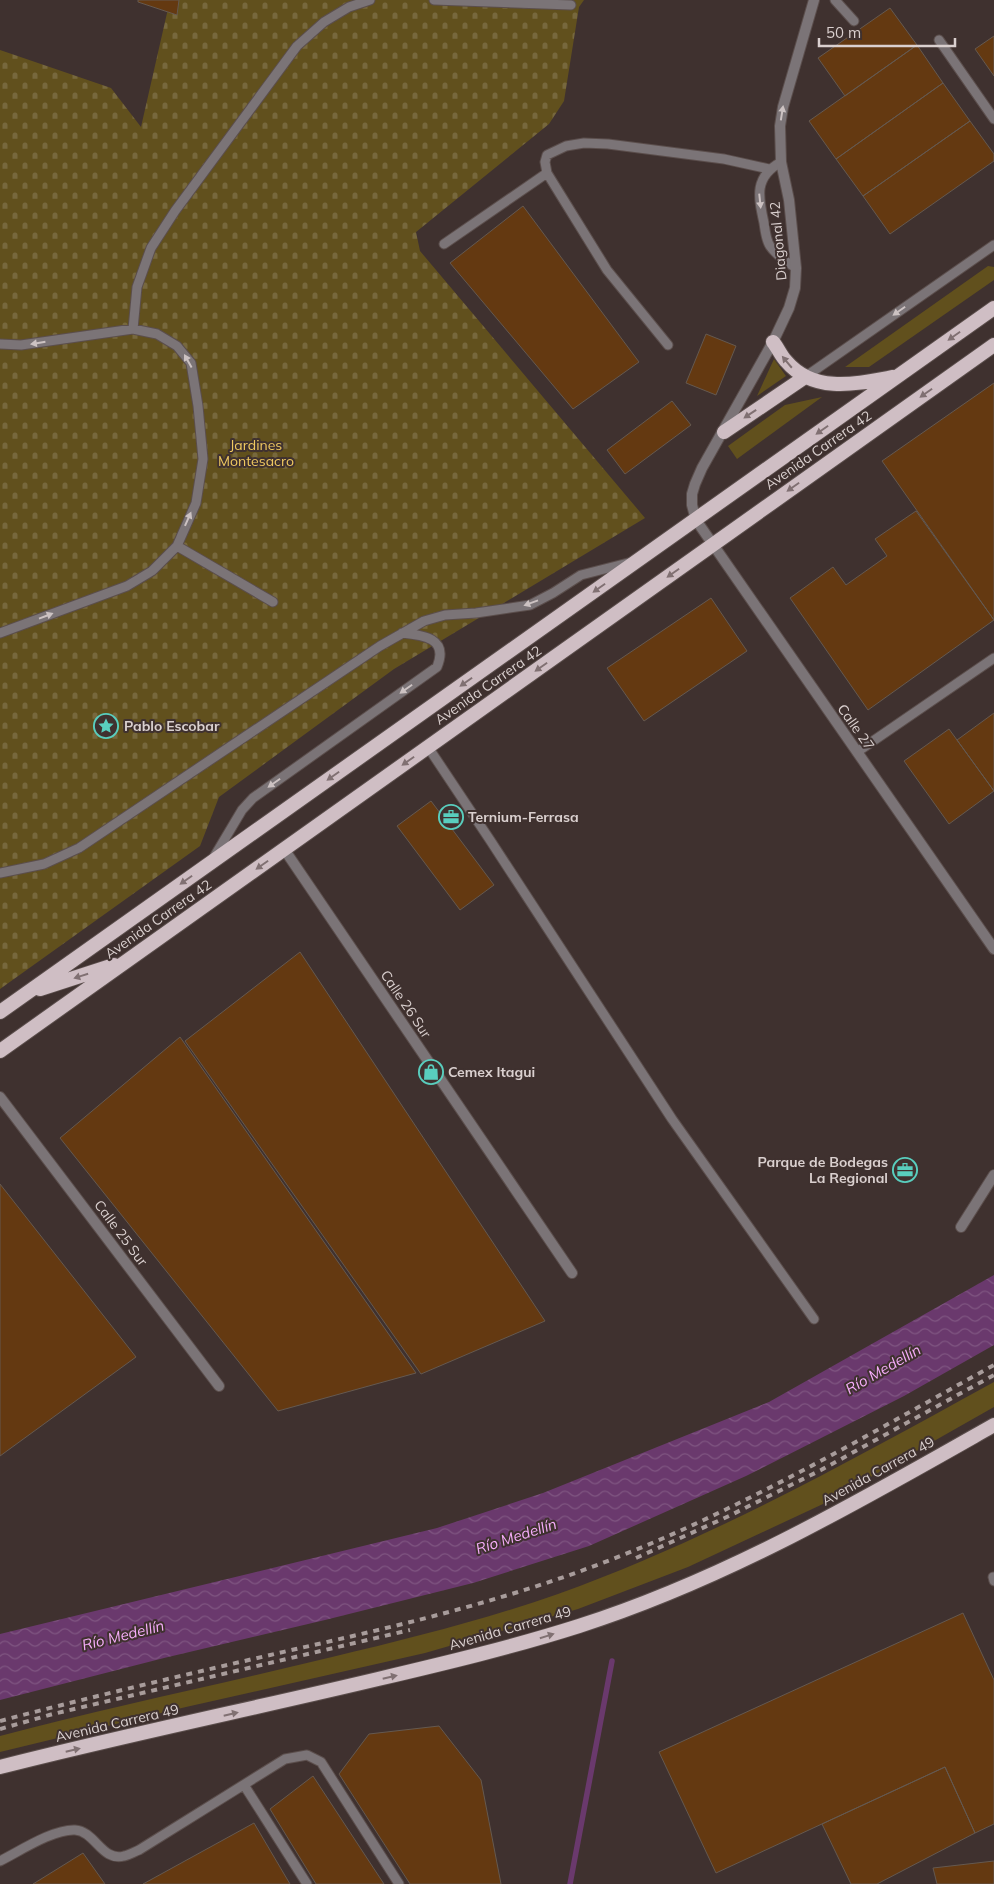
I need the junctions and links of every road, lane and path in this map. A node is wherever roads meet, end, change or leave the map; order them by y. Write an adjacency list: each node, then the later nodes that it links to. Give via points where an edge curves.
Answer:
1 (370, 0): 18 (lane, via 324,22 297,46 176,211 151,248 137,287)
2 (434, 0): 5 (lane)
3 (814, 0): 9 (street, Diagonal 42, one-way to 3, via 783,107)
4 (835, 0): 6 (lane)
5 (571, 5)
6 (854, 21)
7 (939, 40): 8 (lane)
8 (994, 119)
9 (781, 162): 10 (lane); 16 (street, Diagonal 42, via 789,200)
10 (769, 169): 11 (lane, via 724,159 608,144 584,144 566,146 547,155); 16 (lane, one-way to 16, via 759,192 769,244 780,258)
11 (547, 173): 12 (lane); 22 (lane, via 607,270)
12 (444, 244)
13 (994, 245): 15 (lane)
14 (994, 253): 15 (lane)
15 (982, 254): 24 (lane, one-way to 24)
16 (796, 268): 19 (street, Diagonal 42, via 795,288)
17 (994, 308): 23 (highway, Avenida Carrera 42, one-way to 23)
18 (133, 330): 20 (lane, one-way to 20, via 21,346); 28 (lane, one-way to 18, via 196,503 203,459 191,363 177,346 157,334)
19 (774, 342): 24 (highway, one-way to 19, via 786,361); 25 (street, Diagonal 42)
20 (0, 344)
21 (994, 344): 27 (highway, Avenida Carrera 42, one-way to 27)
22 (668, 345)
23 (898, 376): 24 (highway, via 841,385); 26 (highway, Avenida Carrera 42, one-way to 26)
24 (805, 377): 25 (highway, one-way to 25)
25 (724, 432): 26 (street, Diagonal 42, via 695,484 692,505)
26 (696, 520): 27 (street, Calle 27); 29 (highway, Avenida Carrera 42)
27 (713, 544): 34 (highway, Avenida Carrera 42, one-way to 34); 35 (street, Calle 27)
28 (177, 546): 30 (lane); 31 (lane, one-way to 28, via 127,586 152,571)
29 (640, 559): 32 (lane, one-way to 32, via 581,575 554,594 530,605 445,615 424,621); 37 (highway, Avenida Carrera 42, one-way to 37)
30 (273, 602)
31 (0, 633)
32 (402, 633): 37 (lane, one-way to 37, via 432,638 441,658 437,667 253,798 242,810); 38 (lane, via 79,848 44,864)
33 (994, 658): 35 (lane)
34 (428, 747): 36 (highway, Avenida Carrera 42, one-way to 36); 48 (lane, via 672,1119)
35 (857, 752): 39 (street, Calle 27)
36 (284, 849): 40 (highway, Avenida Carrera 42, one-way to 40); 47 (street, Calle 26 Sur)
37 (211, 863): 41 (highway, Avenida Carrera 42, one-way to 41)
38 (0, 873)
39 (994, 949)
40 (127, 961): 41 (highway, one-way to 41); 43 (highway, Avenida Carrera 42)
41 (28, 992): 42 (highway, Avenida Carrera 42)
42 (0, 1012)
43 (0, 1051)
44 (0, 1097): 49 (street, Calle 25 Sur)
45 (994, 1175): 46 (street)
46 (961, 1227)
47 (572, 1273)
48 (814, 1319)
49 (219, 1386)
50 (994, 1425): 51 (highway, Avenida Carrera 49, one-way to 50, via 478,1656 580,1626 664,1595 773,1545)
51 (0, 1767)
52 (244, 1785): 53 (lane, via 122,1857 107,1854 90,1836 76,1830 58,1832); 54 (lane); 55 (lane, via 285,1759 307,1755 321,1762)
53 (0, 1861)
54 (307, 1884)
55 (399, 1884)

